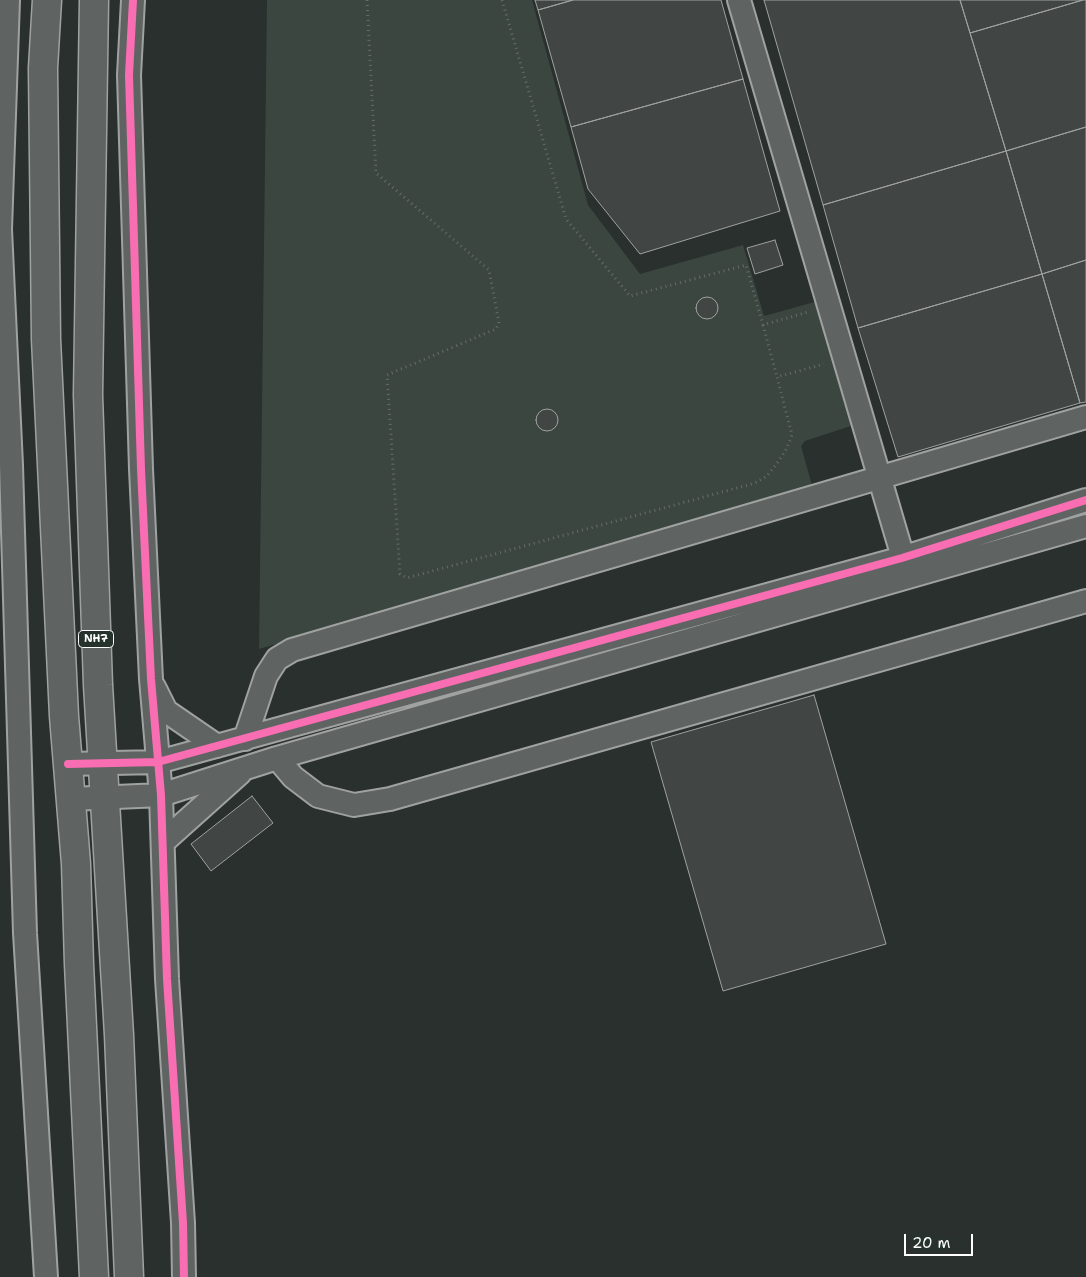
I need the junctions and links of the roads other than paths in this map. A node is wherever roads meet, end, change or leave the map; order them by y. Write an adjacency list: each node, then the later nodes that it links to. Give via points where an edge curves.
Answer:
1 (8, 0): 24 (street, via 0,229 25,933)
2 (47, 0): 18 (highway, NH7, via 43,68 46,339)
3 (94, 0): 17 (highway, NH7, via 88,394)
4 (133, 0): 12 (street, via 129,85 140,459)
5 (739, 0): 7 (street)
6 (1086, 416): 7 (street)
7 (879, 478): 10 (street); 13 (street, via 292,650 276,659 266,676)
8 (1086, 500): 10 (street)
9 (1086, 526): 10 (street)
10 (906, 567): 13 (street); 15 (street)
11 (1086, 601): 15 (street, via 390,798 354,805 318,796 293,777)
12 (151, 679): 14 (street, via 166,711); 16 (street)
13 (245, 738): 14 (street)
14 (217, 746): 16 (street)
15 (277, 758): 19 (street)
16 (158, 762): 17 (street); 20 (street)
17 (102, 763): 18 (street); 21 (highway, NH7)
18 (68, 764): 22 (highway, NH7)
19 (247, 768): 20 (street); 23 (street)
20 (161, 795): 21 (street); 23 (street)
21 (105, 798): 22 (street); 26 (highway, NH7, via 120,1035)
22 (71, 799): 25 (highway, NH7)
23 (163, 842): 27 (street, via 167,979)
24 (46, 1277)
25 (94, 1277)
26 (130, 1277)
27 (184, 1277)

